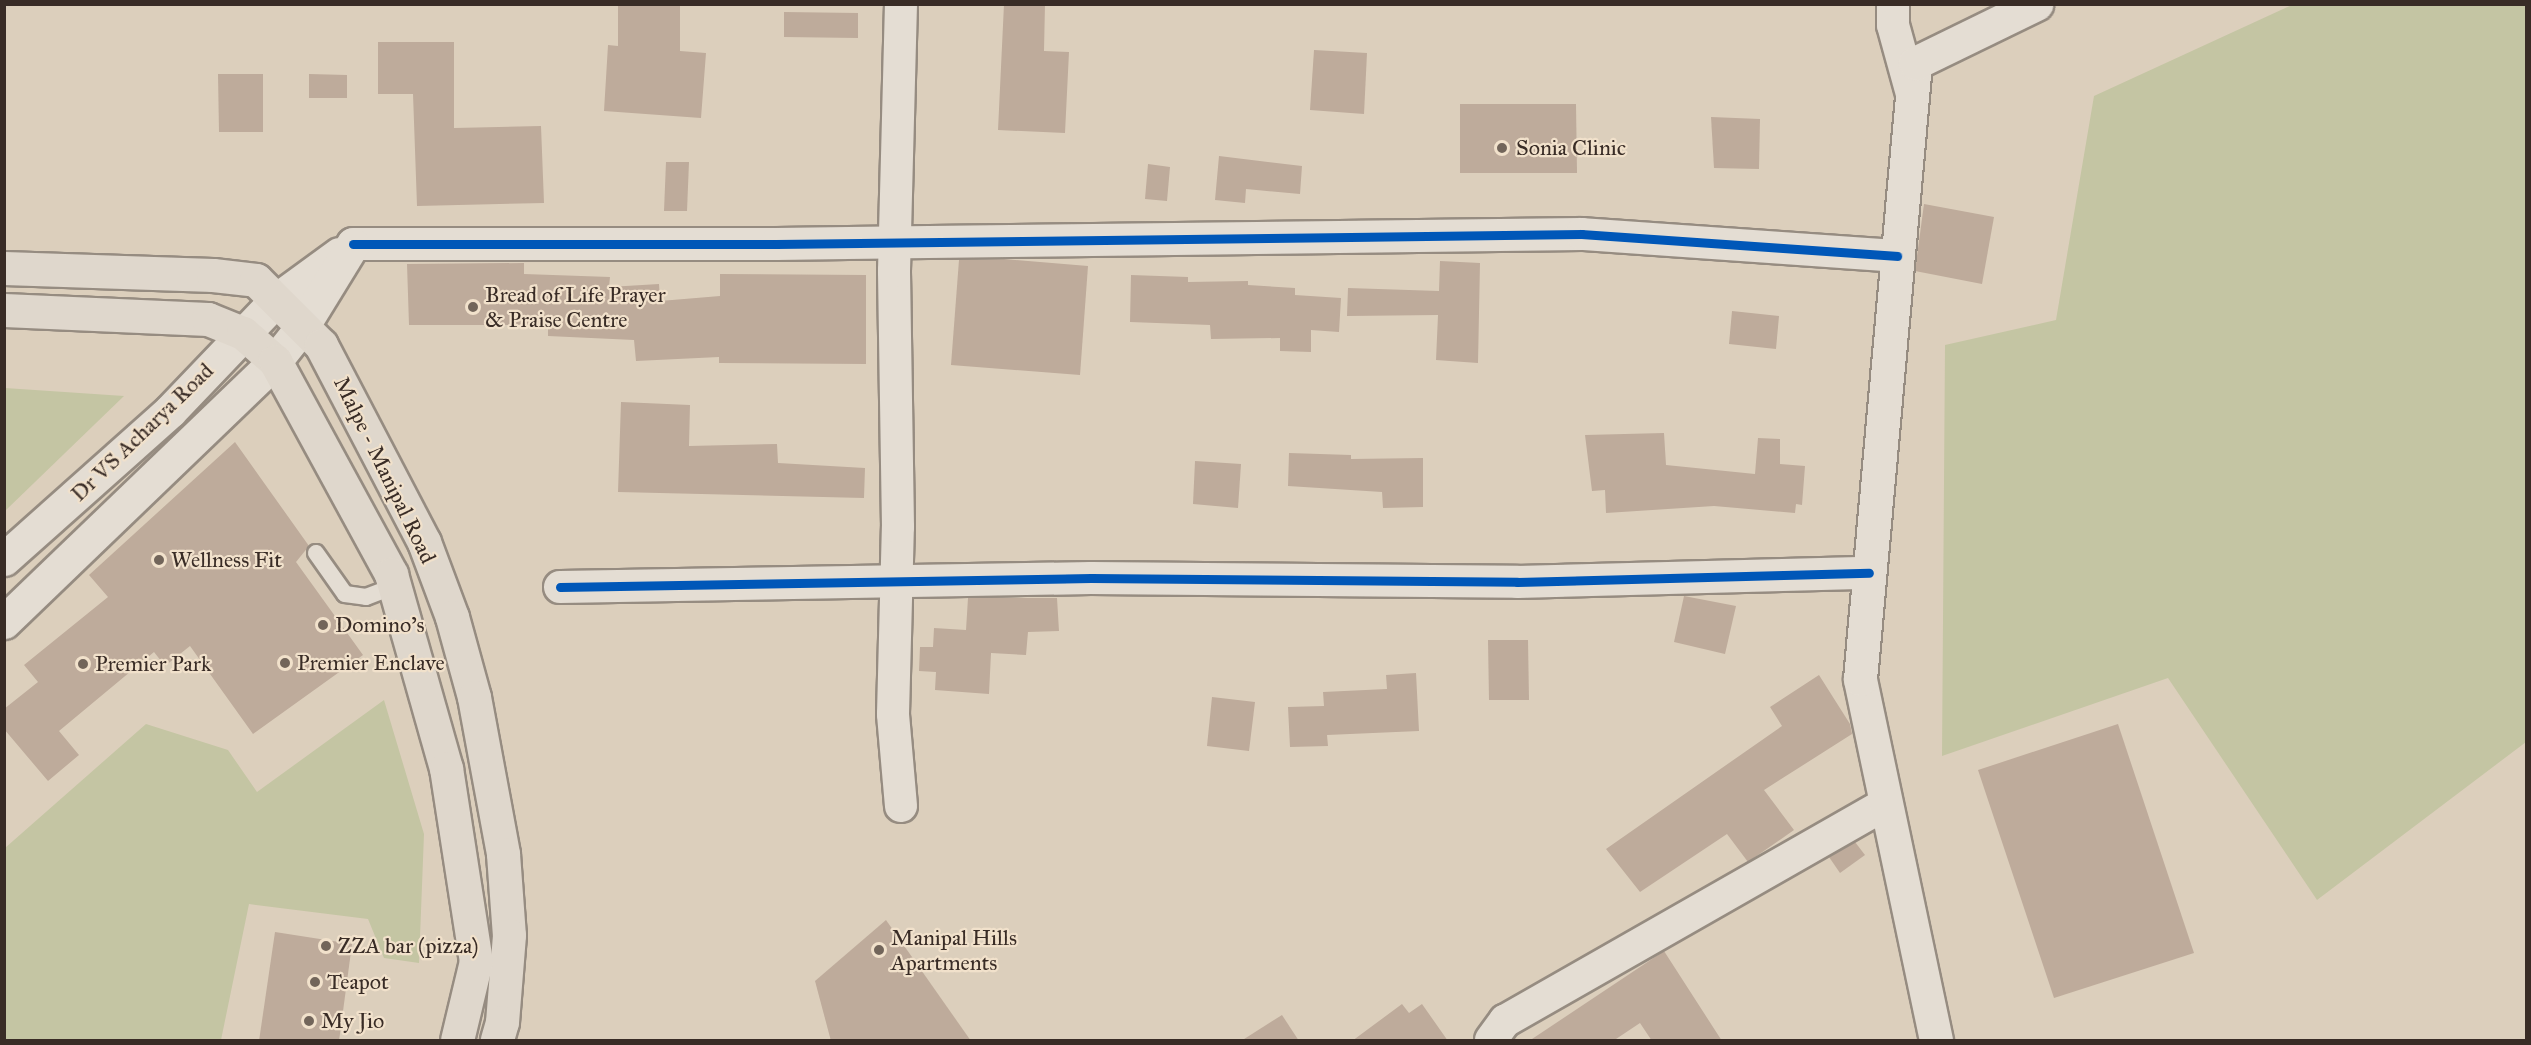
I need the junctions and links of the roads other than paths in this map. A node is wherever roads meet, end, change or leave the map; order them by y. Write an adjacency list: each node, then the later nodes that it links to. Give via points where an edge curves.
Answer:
1 (901, 4): 5 (street)
2 (1893, 4): 4 (street, via 1893,25)
3 (2036, 4): 4 (street, via 1915,63)
4 (1912, 94): 7 (street)
5 (895, 242): 6 (street); 7 (street, via 1582,234); 17 (street)
6 (353, 244): 9 (street, Dr VS Acharya Road); 11 (street, Dr VS Acharya Road)
7 (1897, 256): 16 (street)
8 (4, 268): 9 (highway, Malpe - Manipal Road, via 256,280)
9 (276, 300): 11 (highway, Malpe - Manipal Road); 12 (street, Dr VS Acharya Road)
10 (4, 310): 12 (highway, Malpe - Manipal Road, via 208,319)
11 (302, 327): 13 (street, Dr VS Acharya Road); 24 (highway, Malpe - Manipal Road, via 321,345 424,542 452,617 474,698 503,854 509,935)
12 (243, 333): 13 (highway, Malpe - Manipal Road); 15 (street, Dr VS Acharya Road, via 170,411)
13 (275, 361): 18 (highway, Malpe - Manipal Road); 20 (street, Dr VS Acharya Road)
14 (316, 553): 18 (lane, via 345,594 366,597)
15 (4, 560)
16 (1869, 573): 17 (street, via 1517,582 1091,578); 21 (street, via 1860,679)
17 (898, 581): 19 (street); 22 (street, via 893,714)
18 (395, 586): 23 (highway, Malpe - Manipal Road, via 446,768 476,961)
19 (560, 587)
20 (4, 622)
21 (1886, 804): 25 (street, via 1505,1021); 26 (street)
22 (901, 806)
23 (457, 1041)
24 (497, 1041)
25 (1491, 1041)
26 (1936, 1041)

